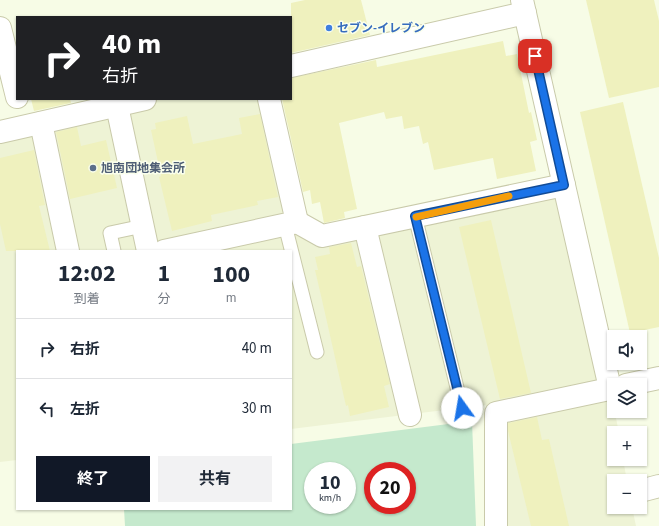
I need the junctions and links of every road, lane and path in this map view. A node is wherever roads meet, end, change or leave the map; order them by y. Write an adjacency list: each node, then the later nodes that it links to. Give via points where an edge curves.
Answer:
1 (523, 6): 3 (street); 11 (street)
2 (0, 28): 4 (street)
3 (292, 66)
4 (16, 94)
5 (18, 100): 9 (street)
6 (141, 100): 8 (street)
7 (269, 100): 13 (street)
8 (117, 106): 9 (street); 14 (street)
9 (33, 125): 10 (street); 17 (street)
10 (0, 132)
11 (564, 185): 12 (street); 22 (street)
12 (415, 216): 15 (street); 26 (lane)
13 (291, 224): 15 (street, via 322,236); 16 (street); 21 (lane)
14 (143, 226): 18 (lane, via 110,233); 19 (street)
15 (365, 227): 27 (street)
16 (217, 245): 20 (street)
17 (68, 250)
18 (114, 250)
19 (148, 250)
20 (173, 250)
21 (317, 352)
22 (615, 378)
23 (659, 378): 24 (street)
24 (647, 381)
25 (607, 389): 28 (street, via 496,413)
26 (462, 408)
27 (410, 415)
28 (496, 526)

